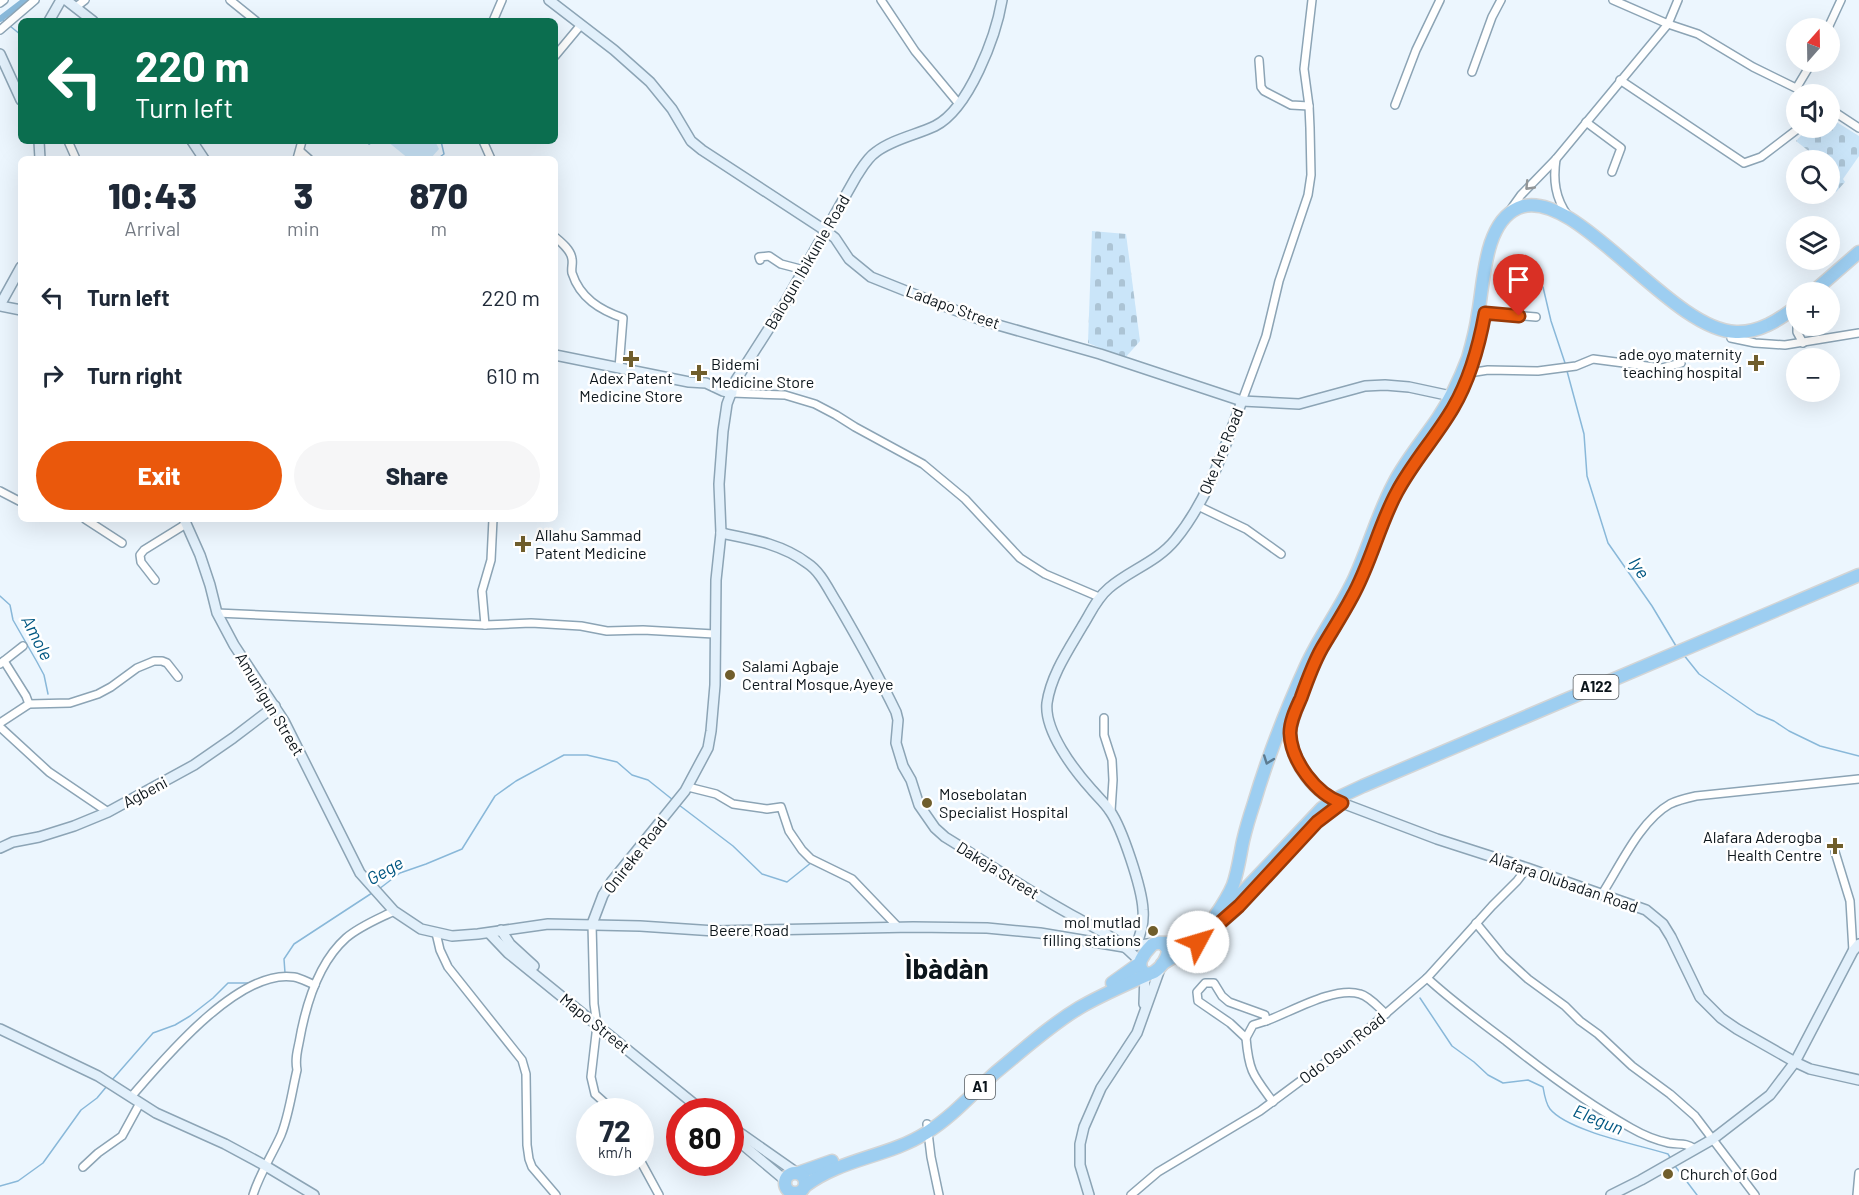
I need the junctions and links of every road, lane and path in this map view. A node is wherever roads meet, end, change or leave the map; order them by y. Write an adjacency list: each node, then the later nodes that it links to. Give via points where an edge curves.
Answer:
1 (4, 0): 17 (street)
2 (35, 0): 26 (street)
3 (61, 0): 19 (main road)
4 (66, 0): 18 (main road)
5 (85, 0): 18 (street)
6 (230, 0): 21 (street)
7 (502, 0): 22 (street)
8 (549, 0): 25 (main road, Ladapo Street)
9 (881, 0): 36 (street, via 915,51)
10 (1002, 0): 36 (main road, Balogun Ibikunle Road, via 991,40)
11 (1312, 0): 38 (street, via 1304,69)
12 (1440, 0): 37 (street)
13 (1502, 0): 31 (street)
14 (1613, 0): 24 (street)
15 (1678, 0): 24 (street)
16 (1841, 0): 23 (street)
17 (0, 3)
18 (76, 7): 20 (main road)
19 (51, 18)
20 (89, 18)
21 (252, 18)
22 (495, 18)
23 (1833, 18)
24 (1668, 24): 33 (street); 34 (street, via 1698,34)
25 (580, 26): 27 (street); 51 (main road, Ladapo Street, via 650,82 696,146)
26 (0, 30)
27 (558, 52)
28 (0, 54): 30 (main road)
29 (1259, 60): 38 (street, via 1264,91 1291,105)
30 (8, 70): 32 (street); 35 (main road)
31 (1472, 72)
32 (0, 78)
33 (1620, 80): 40 (street); 42 (street, via 1744,163 1761,157)
34 (1790, 84)
35 (18, 93)
36 (960, 104): 51 (main road, Balogun Ibikunle Road, via 937,125 874,153)
37 (1395, 105)
38 (1309, 106): 77 (street, via 1308,195 1279,281 1266,336)
39 (1840, 116): 41 (street)
40 (1586, 122): 47 (street); 48 (street, via 1621,148)
41 (1859, 128)
42 (1786, 138)
43 (301, 144): 44 (street)
44 (300, 151): 45 (street); 46 (street)
45 (298, 156)
46 (306, 156)
47 (1556, 159): 49 (street, one-way to 49); 50 (street, via 1556,194)
48 (1612, 171)
49 (1506, 216): 50 (highway, via 1515,209 1535,205); 76 (highway, via 1489,250 1473,339)
50 (1569, 217): 58 (highway)
51 (826, 231): 56 (main road, Balogun Ibikunle Road); 77 (main road, Ladapo Street, via 849,259 871,277 984,321)
52 (558, 239): 73 (street, via 573,257 571,271 587,299 623,318)
53 (1859, 252): 59 (highway)
54 (760, 260): 56 (street, via 759,257 768,256)
55 (1859, 260): 60 (highway)
56 (804, 270): 75 (main road, Balogun Ibikunle Road, via 736,380)
57 (18, 273): 61 (main road)
58 (1637, 275): 63 (highway, via 1568,224 1546,214 1525,213 1510,224 1498,244); 64 (highway, via 1700,321 1724,331 1756,329); 69 (highway, via 1695,326)
59 (1824, 282)
60 (1834, 282)
61 (0, 306): 62 (main road)
62 (18, 309)
63 (1485, 313): 65 (street); 74 (highway)
64 (1786, 313)
65 (1536, 317)
66 (1786, 321): 69 (highway, via 1758,336)
67 (1859, 333): 70 (street)
68 (1799, 336): 70 (street)
69 (1731, 338): 70 (street, via 1769,345)
70 (1803, 343)
71 (558, 357): 73 (main road)
72 (1681, 363): 74 (street, via 1662,368 1593,359 1576,366 1538,371)
73 (619, 368): 75 (main road, via 706,383)
74 (1469, 373): 80 (highway, via 1454,407)
75 (732, 393): 85 (main road, Balogun Ibikunle Road, via 721,448); 91 (street, via 785,395 836,415 923,464 965,499 1020,558 1045,574)
76 (1451, 396): 77 (main road, Ladapo Street, via 1385,385 1346,390 1299,404); 80 (highway, via 1402,468)
77 (1242, 401): 81 (main road, Oke Are Road)
78 (0, 491): 79 (street)
79 (18, 500)
80 (1389, 501): 99 (highway, via 1359,584)
81 (1198, 506): 87 (street, via 1246,529); 91 (main road, Oke Are Road, via 1168,547)
82 (90, 522): 86 (street)
83 (185, 522): 89 (street, via 140,555); 92 (main road, Amunigun Street, via 200,555)
84 (493, 522): 93 (street, via 491,560 482,591)
85 (721, 533): 94 (main road, Balogun Ibikunle Road); 125 (main road, Dakeja Street, via 773,545 794,554 819,574 896,712 898,753 919,805 935,828)
86 (122, 543)
87 (1281, 554)
88 (1859, 575): 96 (highway, A122)
89 (155, 580)
90 (1859, 580): 96 (highway, A122)
91 (1100, 597): 107 (main road, Oke Are Road, via 1051,685 1047,712 1056,738 1078,774)
92 (217, 613): 93 (street); 101 (main road, Amunigun Street)
93 (485, 625): 94 (street, via 531,623 607,631 699,634 714,634)
94 (716, 628): 105 (main road, Balogun Ibikunle Road, via 708,748)
95 (23, 646): 97 (street)
96 (1676, 656): 106 (highway, A122)
97 (2, 662): 100 (street)
98 (178, 677): 100 (street, via 167,663 154,661 98,694 70,703)
99 (1305, 678): 106 (highway, via 1292,722 1293,746 1311,782); 120 (highway, one-way to 120, via 1257,792 1233,884)
100 (29, 704): 103 (street)
101 (275, 706): 108 (main road, Agbeni, via 194,765); 112 (main road, Amunigun Street, via 360,873)
102 (1104, 718): 107 (street, via 1104,735 1112,760)
103 (0, 725): 108 (street, via 49,772)
104 (1859, 779): 113 (street, via 1680,799 1654,816)
105 (686, 789): 117 (main road, Onireke Road, via 612,880); 118 (street, via 716,794 733,804 782,807 789,831 802,850 852,879)
106 (1337, 802): 111 (main road, Alafara Olubadan Road); 120 (highway, via 1239,906)
107 (1111, 811): 115 (main road, Oke Are Road, via 1140,888)
108 (108, 812): 109 (main road, Agbeni)
109 (0, 848)
110 (1835, 852): 126 (street, via 1850,901)
111 (1527, 868): 113 (main road, Alafara Olubadan Road); 116 (street, Odo Osun Road)
112 (370, 884): 114 (main road, Beere Road)
113 (1602, 894): 137 (main road, Alafara Olubadan Road, via 1655,916 1671,937 1708,1006 1737,1029)
114 (394, 911): 121 (main road, Beere Road, via 421,929); 130 (street, via 345,939)
115 (1143, 921): 123 (main road, Oke Are Road); 124 (main road, Oke Are Road)
116 (1476, 923): 129 (street, Odo Osun Road); 146 (street, via 1528,979 1670,1094)
117 (592, 924): 118 (main road, Beere Road, via 715,931); 119 (main road, Beere Road); 133 (street)
118 (898, 927): 125 (main road, Beere Road, via 987,927)
119 (501, 930): 122 (main road, Beere Road); 133 (main road, Mapo Street, via 522,955)
120 (1206, 931): 123 (highway, via 1186,942); 127 (highway, via 1189,948)
121 (436, 933): 122 (main road, Beere Road); 159 (street, via 448,967 522,1060 526,1074 529,1159)
122 (489, 933): 133 (main road, Mapo Street, via 508,953)
123 (1158, 943): 124 (main road); 127 (highway, via 1168,949); 128 (highway, via 1150,947)
124 (1136, 945): 125 (main road)
125 (1124, 947): 128 (main road)
126 (1856, 948): 137 (main road)
127 (1162, 964): 128 (highway, via 1155,971); 131 (main road)
128 (1144, 969): 131 (main road); 145 (highway, A1, via 1035,1037)
129 (1427, 978): 132 (street, Odo Osun Road); 149 (street, via 1532,1062 1601,1110 1648,1137)
130 (315, 985): 139 (street, via 284,977 239,992 190,1033); 150 (street, via 302,1023 297,1070 282,1131)
131 (1145, 1012): 163 (main road, via 1084,1127 1080,1165)
132 (1386, 1014): 134 (street, via 1361,994 1339,993); 143 (street, Odo Osun Road)
133 (596, 1020): 140 (street, via 591,1077); 141 (main road, Mapo Street); 142 (main road, Mapo Street)
134 (1266, 1021): 136 (street, via 1253,1024); 136 (street, via 1265,1015 1229,1002 1214,983 1205,983 1197,992 1198,1001)
135 (0, 1029): 139 (main road, via 98,1076)
136 (1246, 1038): 143 (street, via 1251,1071)
137 (1795, 1062): 138 (main road, Alafara Olubadan Road); 146 (main road, via 1770,1095)
138 (1859, 1080)
139 (130, 1097): 144 (main road)
140 (599, 1098)
141 (688, 1098)
142 (695, 1098)
143 (1273, 1102): 164 (street, Odo Osun Road, via 1158,1172)
144 (140, 1103): 150 (main road); 151 (street, via 122,1136)
145 (928, 1128): 152 (highway, A1); 156 (highway, A1, via 902,1145 828,1171); 162 (street)
146 (1713, 1139): 149 (main road); 166 (street)
147 (744, 1141): 152 (main road)
148 (744, 1143): 155 (main road)
149 (1695, 1149): 165 (main road)
150 (264, 1165): 157 (street); 158 (main road)
151 (82, 1167)
152 (797, 1173): 155 (highway, via 788,1176); 156 (highway, via 803,1177)
153 (1859, 1173): 167 (street)
154 (649, 1176): 160 (street)
155 (786, 1182): 156 (highway, via 789,1190); 161 (highway)
156 (798, 1191)
157 (253, 1195)
158 (315, 1195)
159 (556, 1195)
160 (659, 1195)
161 (778, 1195)
162 (939, 1195)
163 (1089, 1195)
164 (1131, 1195)
165 (1611, 1195)
166 (1755, 1195)
167 (1857, 1195)

